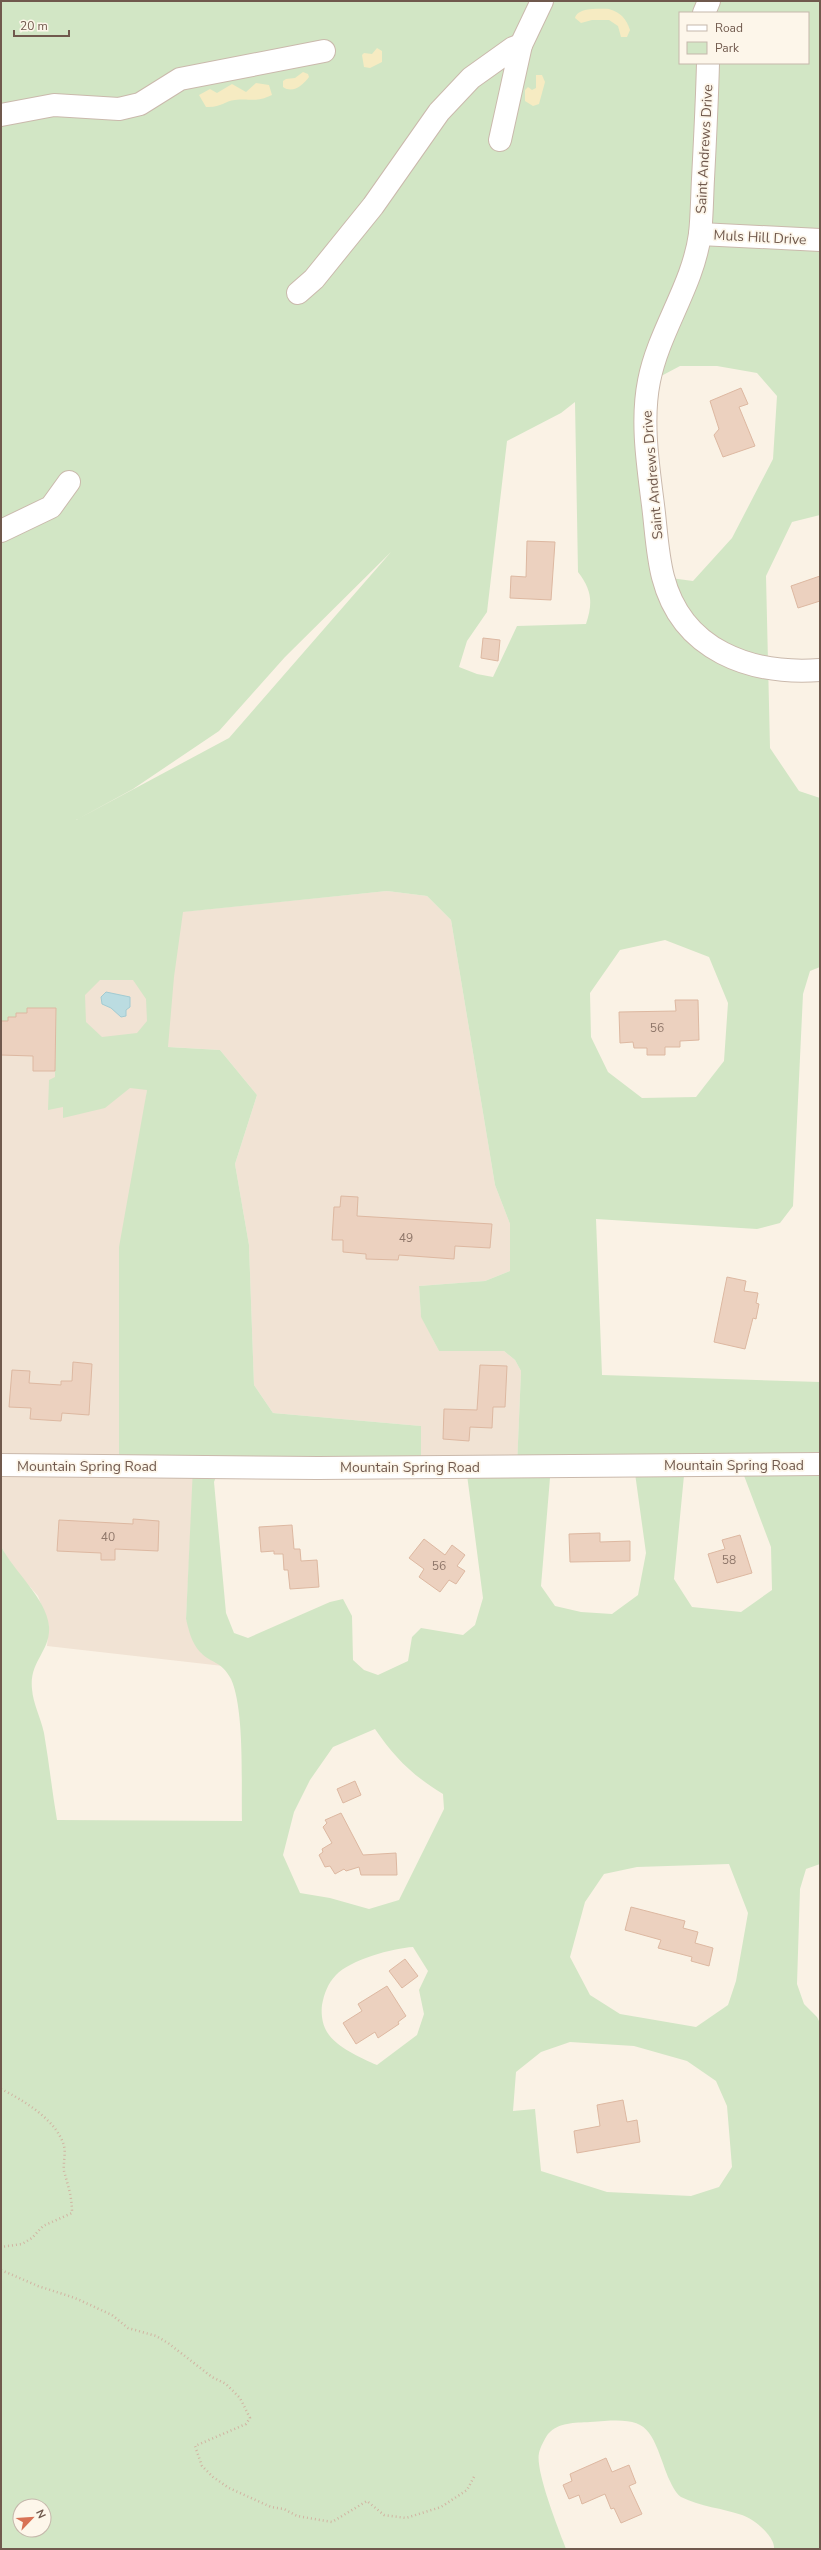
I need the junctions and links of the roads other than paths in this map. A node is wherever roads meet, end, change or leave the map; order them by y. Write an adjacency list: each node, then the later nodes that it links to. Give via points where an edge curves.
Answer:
1 (542, 1): 6 (street)
2 (709, 1): 4 (street)
3 (717, 1): 5 (street)
4 (704, 12)
5 (721, 12)
6 (521, 45): 10 (street); 13 (street, via 471,78 439,112 373,206 314,279)
7 (324, 51): 9 (street, via 180,79 140,104 129,107 54,105)
8 (708, 64): 11 (street, Saint Andrews Drive)
9 (1, 115)
10 (500, 140)
11 (700, 234): 12 (street, Muls Hill Drive); 16 (street, Saint Andrews Drive, via 692,270 655,355 645,413 651,488 663,577 676,609 687,625 711,647 736,660 767,669 798,672)
12 (820, 240)
13 (298, 293)
14 (69, 482): 15 (street, via 51,507)
15 (1, 531)
16 (820, 670)
17 (820, 1464): 18 (street, Mountain Spring Road, via 352,1468)
18 (1, 1465)

